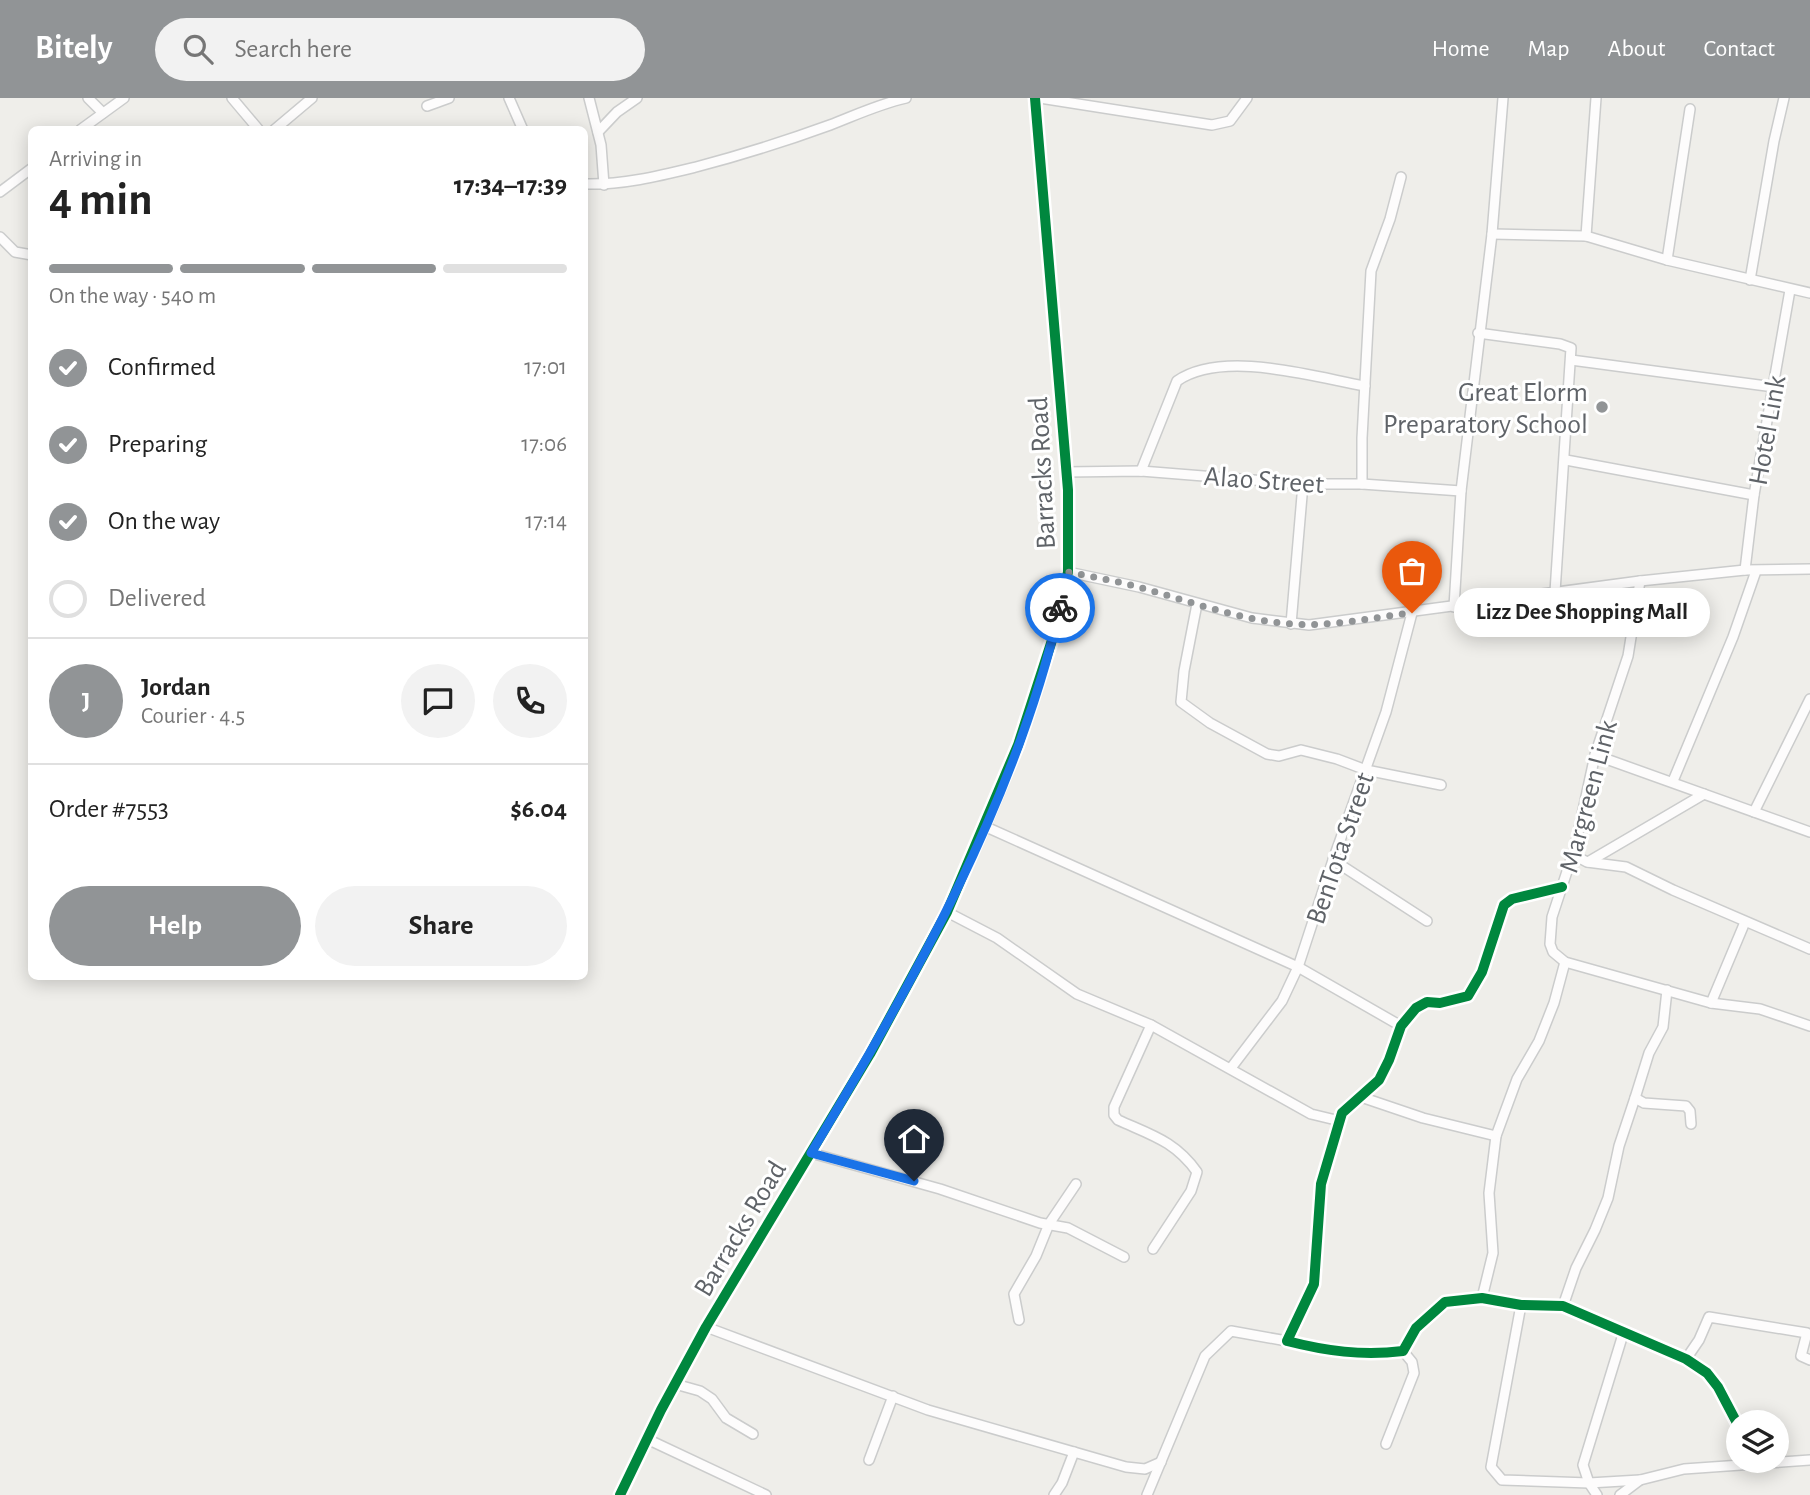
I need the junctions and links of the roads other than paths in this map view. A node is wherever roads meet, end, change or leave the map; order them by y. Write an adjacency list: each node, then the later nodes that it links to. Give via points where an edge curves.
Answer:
1 (88, 98): 17 (street)
2 (124, 98): 17 (street)
3 (232, 98): 19 (street)
4 (312, 98): 20 (street)
5 (449, 98): 15 (street)
6 (509, 98): 21 (street)
7 (589, 98): 22 (street)
8 (637, 98): 22 (street)
9 (906, 98): 26 (street, via 749,153 648,179)
10 (1038, 98): 11 (street, via 1212,125 1230,121); 42 (street, Barracks Road)
11 (1247, 98)
12 (1503, 98): 28 (street)
13 (1596, 98): 29 (street)
14 (1784, 98): 33 (street)
15 (427, 106)
16 (1690, 109): 32 (street)
17 (103, 113): 18 (street)
18 (85, 126)
19 (256, 126)
20 (279, 126)
21 (521, 126)
22 (598, 132): 26 (street)
23 (28, 171): 27 (street)
24 (1401, 177): 38 (street, via 1371,271)
25 (588, 184): 26 (street)
26 (604, 185)
27 (0, 192)
28 (1492, 234): 29 (street); 36 (street)
29 (1586, 236): 32 (street)
30 (0, 237): 31 (street, via 15,252)
31 (28, 254)
32 (1667, 260): 33 (street)
33 (1750, 280): 34 (street)
34 (1790, 290): 35 (street); 39 (street, Hotel Link)
35 (1810, 293)
36 (1478, 333): 37 (street, via 1566,345 1571,348); 45 (street)
37 (1571, 360): 39 (street); 40 (street)
38 (1365, 386): 41 (street, via 1244,366 1205,369 1177,381); 44 (street)
39 (1774, 387): 46 (street, Hotel Link)
40 (1566, 460): 46 (street); 51 (street)
41 (1141, 471): 42 (street, Alao Street); 43 (street, Alao Street)
42 (1066, 472): 49 (street, Barracks Road)
43 (1303, 484): 44 (street, Alao Street); 55 (street)
44 (1362, 484): 45 (street, Alao Street)
45 (1461, 491): 53 (street)
46 (1754, 495): 48 (street, Hotel Link)
47 (1810, 569): 48 (street)
48 (1750, 570): 50 (street); 59 (street, Hotel Link, via 1733,637)
49 (1068, 572): 52 (street); 63 (street, Barracks Road, via 1041,678)
50 (1640, 581): 51 (street); 57 (street, Margreen Link, via 1628,656)
51 (1555, 592): 53 (street)
52 (1197, 604): 55 (street); 58 (street, via 1181,702 1267,754 1301,750)
53 (1454, 607): 54 (street)
54 (1412, 613): 55 (street); 58 (street, BenTota Street)
55 (1290, 624)
56 (1810, 699): 62 (street)
57 (1595, 755): 59 (street); 65 (street, Margreen Link)
58 (1366, 770): 60 (street); 66 (street, BenTota Street)
59 (1673, 782): 61 (street)
60 (1441, 785)
61 (1704, 794): 62 (street); 67 (street)
62 (1754, 812): 64 (street)
63 (984, 826): 69 (street, Barracks Road); 74 (street)
64 (1810, 832)
65 (1572, 854): 67 (street); 68 (street, Margreen Link)
66 (1333, 860): 70 (street); 74 (street, BenTota Street)
67 (1587, 862): 71 (street, via 1626,867)
68 (1562, 887): 73 (street, Margreen Link, via 1549,933 1553,952); 79 (street, via 1504,905 1482,972 1468,996 1427,1002)
69 (947, 912): 78 (street, via 997,938 1077,994); 86 (street, Barracks Road)
70 (1427, 921)
71 (1745, 922): 72 (street); 76 (street)
72 (1810, 949)
73 (1565, 962): 75 (street); 85 (street, via 1539,1041 1517,1079)
74 (1298, 967): 79 (street); 80 (street, BenTota Street, via 1282,1001)
75 (1667, 990): 76 (street); 82 (street, via 1663,1027)
76 (1711, 1003): 77 (street, via 1760,1009)
77 (1809, 1024)
78 (1151, 1025): 80 (street); 89 (street, via 1114,1115 1170,1143 1197,1172 1191,1191)
79 (1401, 1026): 81 (street, via 1379,1080)
80 (1231, 1068): 83 (street, via 1311,1114)
81 (1361, 1097): 83 (street, via 1342,1113); 85 (street)
82 (1635, 1098): 84 (street, via 1686,1107); 93 (street, via 1608,1198)
83 (1340, 1121): 97 (street, via 1321,1184 1314,1284)
84 (1691, 1124)
85 (1496, 1136): 91 (street, via 1489,1193 1493,1253)
86 (811, 1153): 88 (street); 95 (street, Barracks Road)
87 (1076, 1184): 88 (street)
88 (1049, 1224): 90 (street, via 1068,1228); 94 (street, via 1037,1256 1014,1294)
89 (1153, 1249)
90 (1124, 1257)
91 (1482, 1298): 92 (street); 98 (street, via 1445,1302 1416,1328)
92 (1521, 1305): 93 (street); 114 (street, via 1491,1467 1502,1480)
93 (1563, 1306): 96 (street)
94 (1019, 1321)
95 (706, 1327): 101 (street, Barracks Road); 102 (street)
96 (1624, 1331): 99 (street); 114 (street, via 1583,1465)
97 (1286, 1341): 98 (street, via 1338,1352); 111 (street, via 1231,1331 1205,1356)
98 (1403, 1351): 106 (street, via 1414,1373)
99 (1686, 1359): 100 (street, via 1709,1317 1807,1333 1801,1356); 103 (street, via 1713,1380)
100 (1810, 1360)
101 (675, 1384): 104 (street, via 701,1391 726,1418); 105 (street, Barracks Road)
102 (893, 1396): 107 (street); 108 (street)
103 (1730, 1410)
104 (753, 1434)
105 (647, 1439): 115 (street, Barracks Road); 116 (street)
106 (1386, 1444)
107 (1074, 1452): 111 (street, via 1138,1469); 117 (street)
108 (869, 1460)
109 (1810, 1460): 110 (street)
110 (1789, 1461)
111 (1161, 1462): 118 (street)
112 (1726, 1466): 113 (street, via 1684,1469)
113 (1640, 1480): 114 (street); 120 (street)
114 (1590, 1483): 119 (street)
115 (620, 1495)
116 (766, 1495)
117 (1054, 1495)
118 (1147, 1495)
119 (1597, 1495)
120 (1620, 1495)

